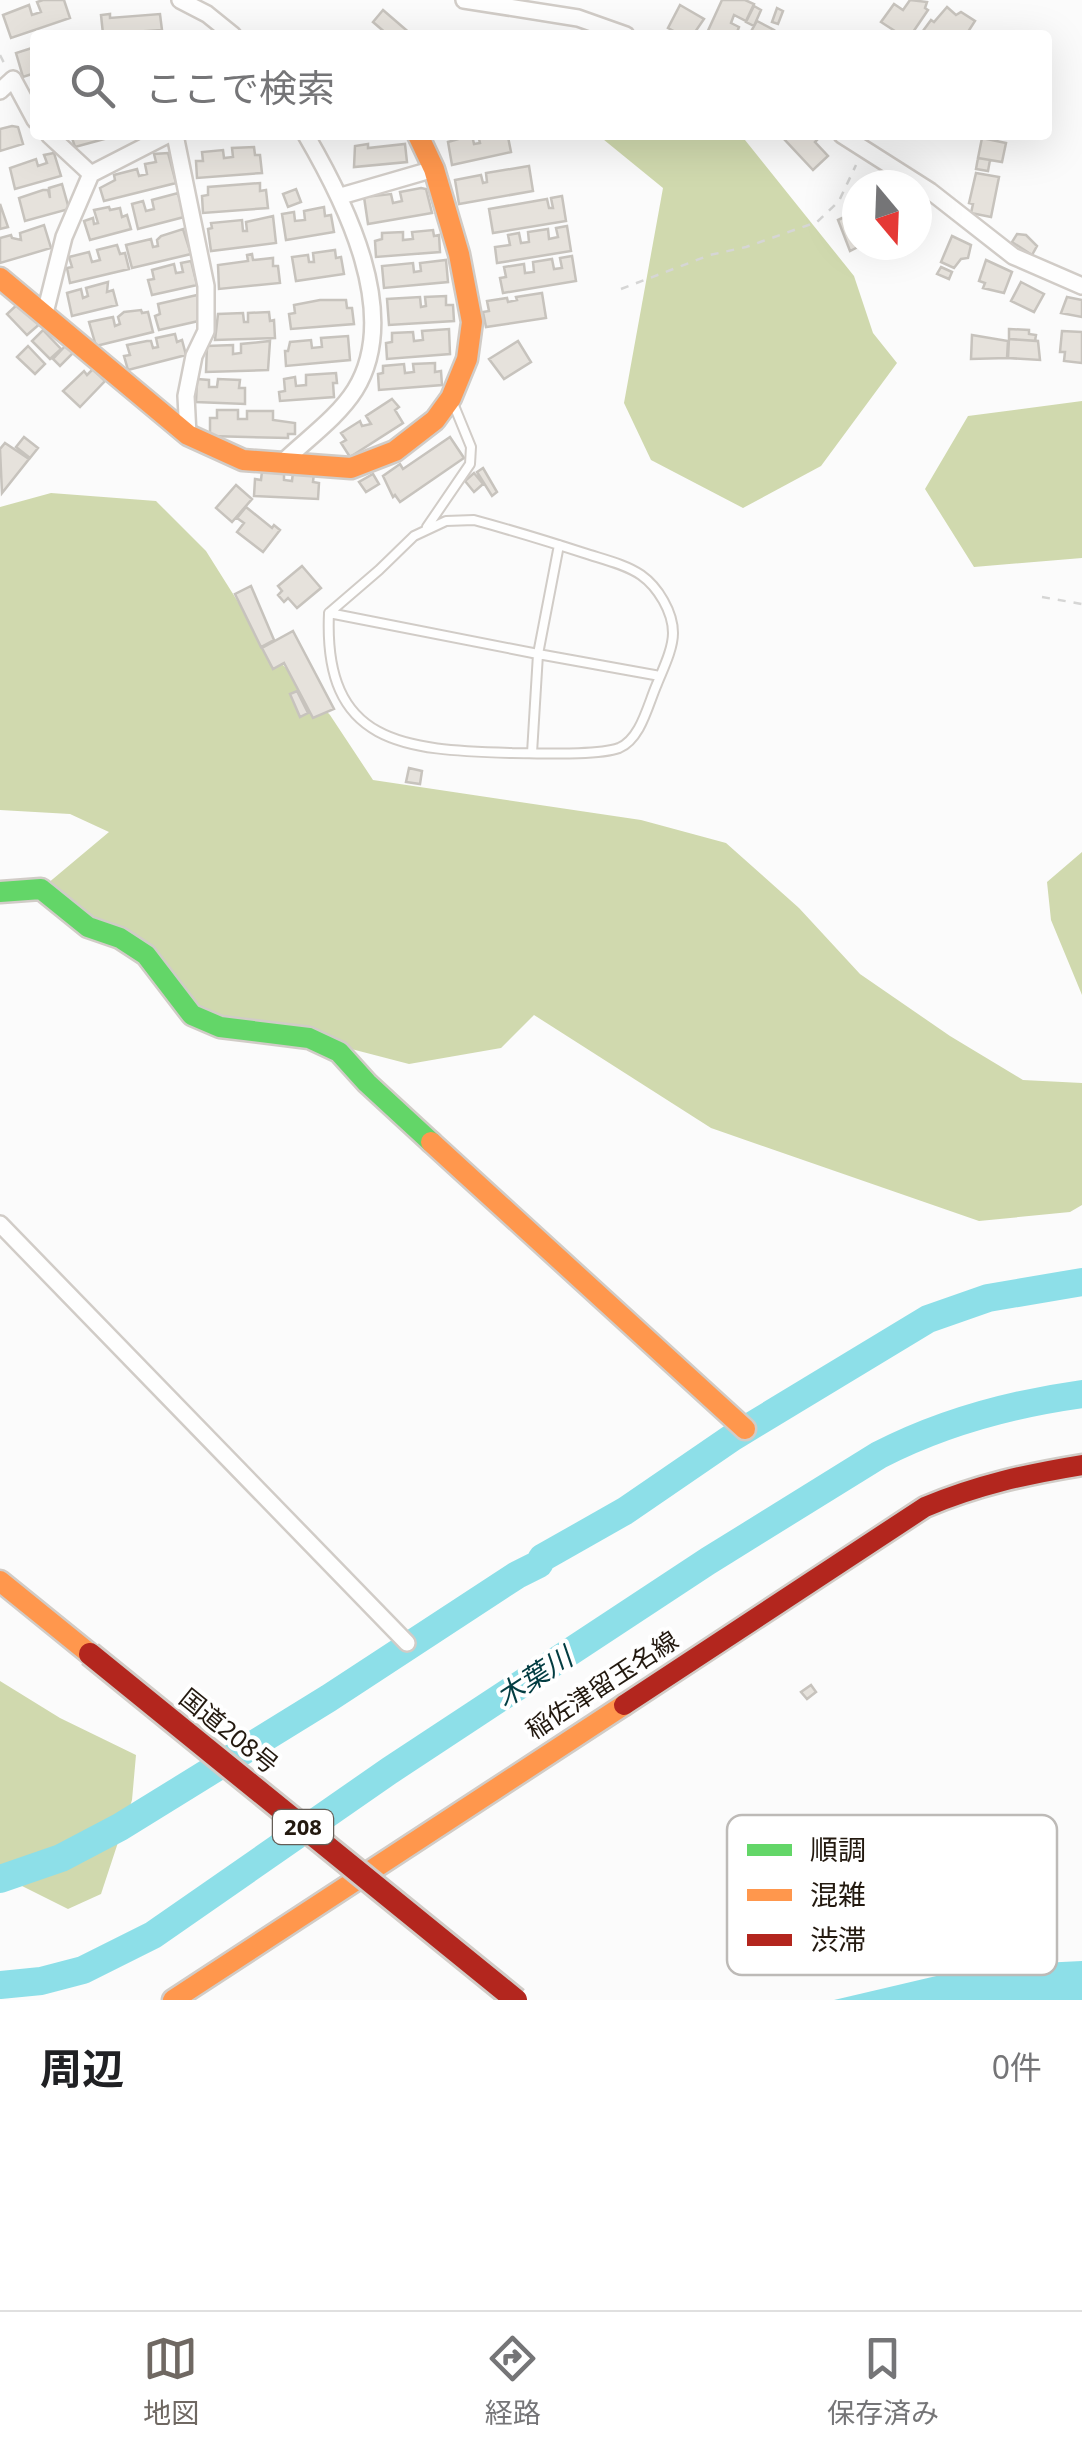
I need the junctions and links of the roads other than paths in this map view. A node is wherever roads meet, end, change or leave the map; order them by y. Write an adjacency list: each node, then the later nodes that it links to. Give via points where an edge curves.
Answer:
1 (180, 0): 3 (street)
2 (464, 0): 4 (street, via 578,18)
3 (227, 30)
4 (612, 30)
5 (0, 91): 6 (street, via 13,79)
6 (30, 111)
7 (55, 140): 14 (street)
8 (157, 140): 14 (street)
9 (175, 140): 20 (street, via 206,286 206,331 186,396)
10 (309, 140): 15 (street)
11 (420, 140): 13 (main road)
12 (849, 140): 17 (street, via 1014,256)
13 (434, 169): 15 (street); 19 (main road, via 472,322 467,359)
14 (92, 174): 18 (street, via 64,238)
15 (340, 196): 21 (street, via 370,290 368,360 354,390)
16 (0, 278): 18 (main road)
17 (1082, 286)
18 (46, 313): 20 (main road)
19 (451, 398): 21 (main road, via 413,440 351,468); 22 (lane, via 471,448 470,464)
20 (188, 435): 21 (main road, via 243,460)
21 (284, 461)
22 (428, 527): 23 (lane, via 474,520); 24 (lane)
23 (558, 545): 25 (lane); 26 (lane, via 642,575 667,606 673,634)
24 (328, 613): 25 (lane); 27 (lane, via 334,680 349,710 376,733 423,746)
25 (538, 654): 26 (lane); 27 (lane)
26 (660, 676): 27 (lane, via 633,738 618,748)
27 (532, 753)
28 (0, 892): 30 (main road, via 41,889 88,926 120,938 146,955 192,1015 220,1026 309,1038 339,1052)
29 (0, 1224): 33 (street)
30 (745, 1429)
31 (1082, 1465): 34 (main road, 稲佐津留玉名線, via 973,1487 925,1508)
32 (0, 1580): 35 (main road, 国道208号 / 208, bridge)
33 (407, 1643)
34 (173, 2000)
35 (516, 2000)

